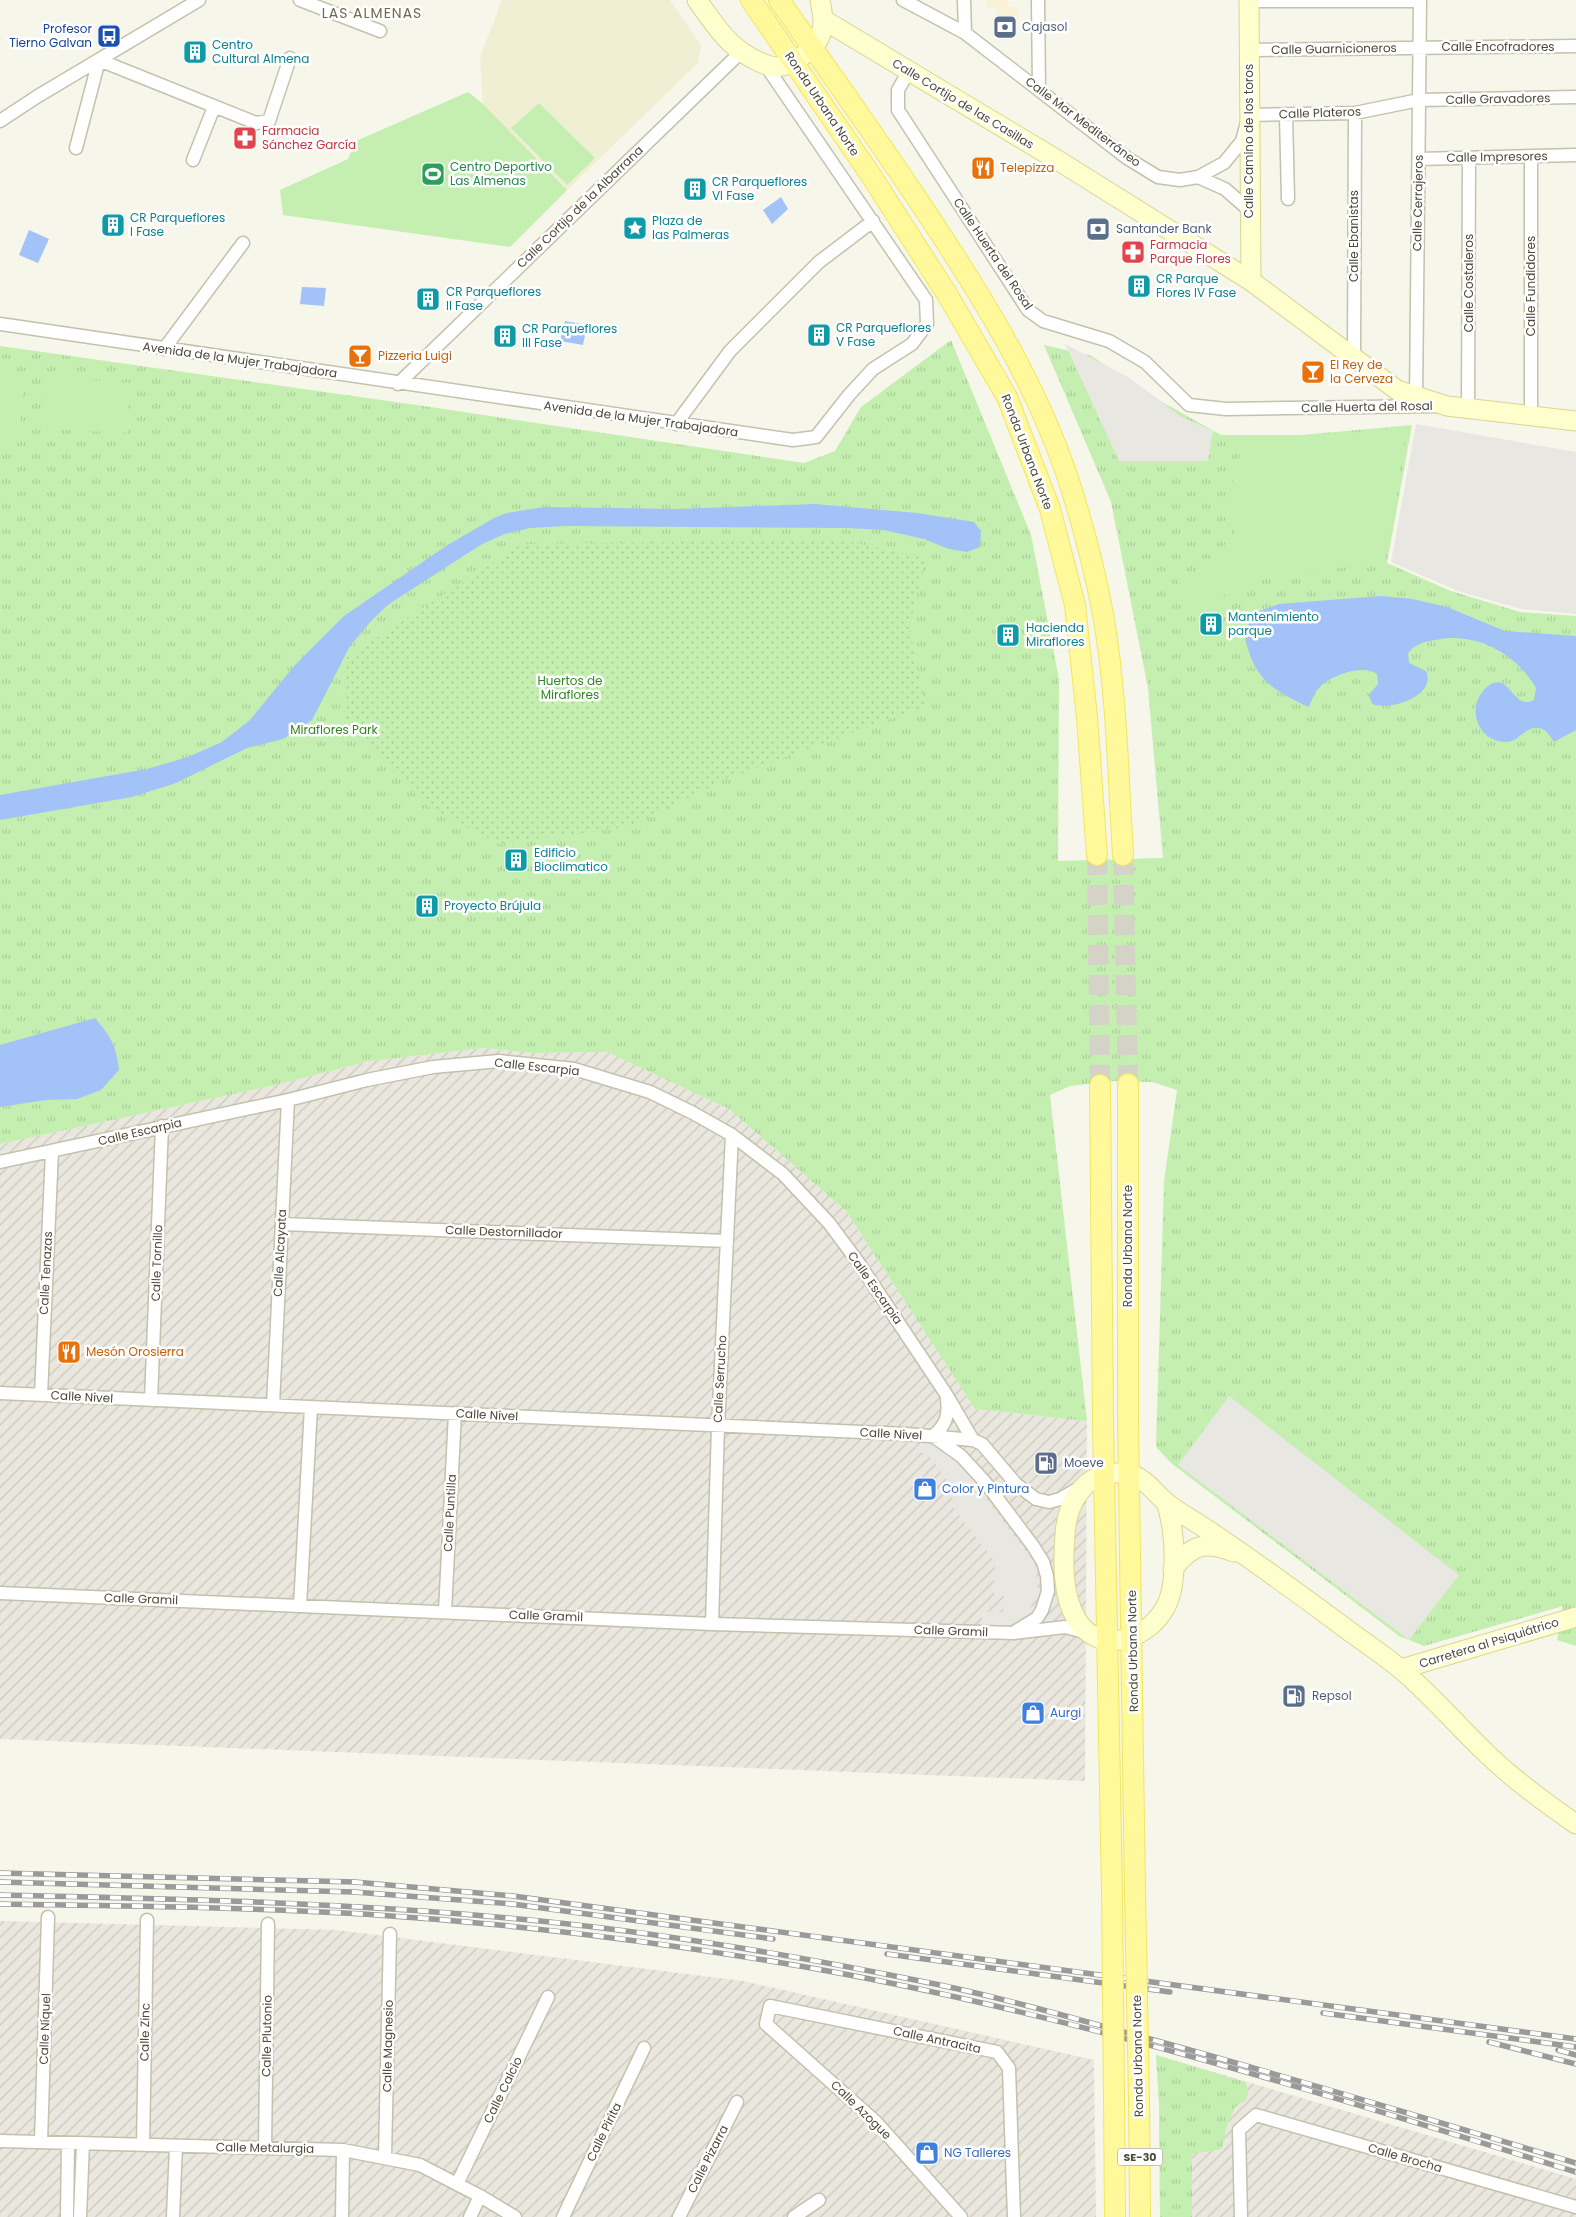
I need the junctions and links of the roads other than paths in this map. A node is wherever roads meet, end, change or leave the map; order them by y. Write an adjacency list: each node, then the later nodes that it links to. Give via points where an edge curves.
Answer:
1 (199, 0): 21 (street)
2 (300, 0): 13 (street)
3 (697, 0): 19 (street, via 715,25)
4 (750, 0): 22 (main road, Ronda Urbana Norte)
5 (779, 0): 17 (main road, Ronda Urbana Norte)
6 (820, 0): 12 (street)
7 (904, 0): 14 (street, Calle Mar Mediterráneo)
8 (964, 0): 14 (street)
9 (1038, 0): 25 (street)
10 (1420, 0): 11 (street); 16 (street, Calle Cerrajeros)
11 (1250, 1): 18 (street, Calle Camino de los toros)
12 (824, 20): 17 (street, via 821,35); 24 (street, Calle Cortijo de las Casillas)
13 (380, 32)
14 (965, 33): 25 (street, Calle Mar Mediterráneo)
15 (1576, 46): 16 (street, Calle Encofradores)
16 (1420, 47): 18 (street, Calle Guarnicioneros); 27 (street, Calle Cerrajeros)
17 (813, 49): 22 (street); 55 (main road, Ronda Urbana Norte, via 888,154 980,295 1023,373 1055,443 1076,502 1103,615 1114,708)
18 (1249, 50): 31 (street, Calle Camino de los toros)
19 (742, 52): 23 (street); 48 (street, Calle Cortijo de la Albarrana)
20 (290, 58): 28 (street, via 269,121 256,123)
21 (99, 60): 28 (street); 32 (street); 33 (street)
22 (793, 61): 23 (street, via 777,67); 54 (main road, Ronda Urbana Norte, via 836,121 1008,396 1050,509 1075,605 1087,717)
23 (764, 63): 42 (street, Avenida de la Mujer Trabajadora)
24 (909, 71): 44 (street, Calle Cortijo de las Casillas); 49 (street, Calle Huerta del Rosal, via 898,90 898,110 1028,310 1043,321 1109,341 1145,362 1189,405 1226,409)
25 (1039, 89): 39 (street, Calle Mar Mediterráneo, via 1127,158 1158,177 1180,180)
26 (1576, 97): 27 (street, Calle Gravadores)
27 (1419, 100): 29 (street, Calle Plateros); 37 (street, Calle Cerrajeros)
28 (214, 106): 38 (street)
29 (1355, 113): 30 (street, Calle Plateros); 47 (street, Calle Ebanistas)
30 (1286, 115): 31 (street, Calle Plateros); 40 (street)
31 (1249, 116): 39 (street, Calle Mar Mediterráneo, via 1242,141 1230,156 1224,163); 41 (street, Calle Camino de los toros)
32 (0, 121)
33 (76, 148)
34 (1576, 156): 35 (street, Calle Impresores)
35 (1531, 157): 36 (street, Calle Impresores); 51 (street, Calle Fundidores)
36 (1470, 158): 37 (street, Calle Impresores); 50 (street, Calle Costaleros)
37 (1419, 159): 49 (street, Calle Cerrajeros)
38 (193, 160)
39 (1198, 177): 41 (street, via 1225,188)
40 (1288, 199)
41 (1249, 210): 44 (street, Calle Camino de los toros)
42 (873, 221): 53 (street, via 818,262 730,351); 53 (street, Avenida de la Mujer Trabajadora, via 926,300 928,324 912,344 873,370 849,394 816,437 793,440)
43 (243, 243): 46 (street)
44 (1251, 282): 47 (street, Calle Cortijo de las Casillas)
45 (0, 324): 46 (street, Avenida de la Mujer Trabajadora)
46 (164, 349): 48 (street, Avenida de la Mujer Trabajadora)
47 (1354, 359): 49 (street, Calle Cortijo de las Casillas)
48 (398, 384): 53 (street, Avenida de la Mujer Trabajadora)
49 (1416, 401): 50 (street, Calle Cortijo de las Casillas)
50 (1468, 408): 51 (street, Calle Cortijo de las Casillas)
51 (1531, 416): 52 (street, Calle Cortijo de las Casillas)
52 (1576, 421)
53 (676, 424)
54 (1096, 855)
55 (1123, 855)
56 (1128, 1084): 75 (main road, Ronda Urbana Norte)
57 (1100, 1085): 76 (main road, Ronda Urbana Norte)
58 (288, 1100): 59 (street, Calle Escarpia); 60 (street, Calle Escarpia, via 395,1074 499,1061 574,1069 650,1092); 63 (street, Calle Alcayata)
59 (162, 1126): 61 (street, Calle Escarpia); 68 (street, Calle Tornillo)
60 (732, 1135): 64 (street, Calle Serrucho); 66 (street, Calle Escarpia, via 783,1174 829,1223)
61 (52, 1152): 62 (street, Calle Escarpia); 67 (street, Calle Tenazas)
62 (0, 1162)
63 (282, 1224): 64 (street, Calle Destornillador); 69 (street, Calle Alcayata)
64 (727, 1241): 72 (street, Calle Serrucho)
65 (0, 1393): 67 (street, Calle Nivel)
66 (946, 1394): 73 (street, via 949,1413 944,1427); 74 (street, Calle Escarpia)
67 (40, 1395): 68 (street, Calle Nivel)
68 (151, 1400): 69 (street, Calle Nivel)
69 (273, 1405): 70 (street, Calle Nivel)
70 (311, 1407): 71 (street, Calle Nivel); 82 (street)
71 (455, 1413): 72 (street, Calle Nivel); 83 (street, Calle Puntilla)
72 (718, 1427): 73 (street, Calle Nivel); 85 (street, Calle Serrucho)
73 (933, 1436): 74 (street, Calle Nivel); 86 (street, via 961,1456 985,1482 1042,1562 1048,1591 1042,1610)
74 (973, 1440): 77 (street, Calle Escarpia, via 982,1444 1016,1484 1036,1499 1060,1500)
75 (1129, 1473): 76 (street); 78 (street, via 1148,1484); 88 (main road, Ronda Urbana Norte)
76 (1104, 1474): 77 (street); 87 (main road, Ronda Urbana Norte)
77 (1083, 1486): 87 (street, via 1070,1506 1064,1557 1070,1603 1078,1621)
78 (1166, 1502): 79 (street); 80 (street, via 1174,1534)
79 (1249, 1557): 80 (street, via 1203,1546 1184,1554); 89 (street)
80 (1173, 1569): 88 (street, via 1166,1608 1148,1628)
81 (0, 1593): 82 (street, Calle Gramil)
82 (300, 1606): 83 (street, Calle Gramil)
83 (444, 1612): 85 (street, Calle Gramil)
84 (1576, 1617): 89 (street, Carretera al Psiquiátrico)
85 (712, 1624): 86 (street, Calle Gramil)
86 (1014, 1633): 87 (street, Calle Gramil, via 1065,1627)
87 (1100, 1637): 88 (street); 123 (main road, Ronda Urbana Norte / SE-30, bridge, via 1112,1892)
88 (1133, 1638): 124 (main road, Ronda Urbana Norte / SE-30, bridge)
89 (1401, 1669): 90 (street, via 1517,1781)
90 (1576, 1824)
91 (48, 1916): 100 (street, Calle Níquel)
92 (146, 1920): 103 (street, Calle Zinc)
93 (268, 1924): 105 (street, Calle Plutonio)
94 (390, 1934): 107 (street, Calle Magnesio)
95 (548, 1997): 108 (street, Calle Calcio)
96 (770, 2006): 121 (street, Calle Azogue, via 766,2024 876,2122); 122 (street, Calle Antracita, via 997,2052 1009,2068)
97 (644, 2048): 118 (street, Calle Pirita)
98 (737, 2102): 119 (street, Calle Pizarra)
99 (0, 2141): 100 (street, Calle Metalurgia)
100 (41, 2142): 101 (street, Calle Metalurgia)
101 (68, 2142): 102 (street, Calle Metalurgia); 112 (street)
102 (83, 2143): 103 (street, Calle Metalurgia); 113 (street)
103 (143, 2145): 104 (street, Calle Metalurgia)
104 (176, 2146): 105 (street, Calle Metalurgia); 114 (street)
105 (265, 2148): 106 (street, Calle Metalurgia)
106 (343, 2150): 107 (street, Calle Metalurgia); 115 (street)
107 (385, 2157): 108 (street, Calle Metalurgia, via 420,2165)
108 (458, 2184): 109 (street, Calle Metalurgia)
109 (480, 2196): 116 (street); 117 (street, Calle Metalurgia)
110 (819, 2200): 120 (street)
111 (1576, 2207): 125 (street, Calle Brocha, via 1256,2115 1240,2130)
112 (67, 2217)
113 (80, 2217)
114 (174, 2217)
115 (342, 2217)
116 (470, 2217)
117 (514, 2217)
118 (563, 2217)
119 (679, 2217)
120 (794, 2217)
121 (961, 2217)
122 (1014, 2217)
123 (1116, 2217)
124 (1140, 2217)
125 (1241, 2217)

